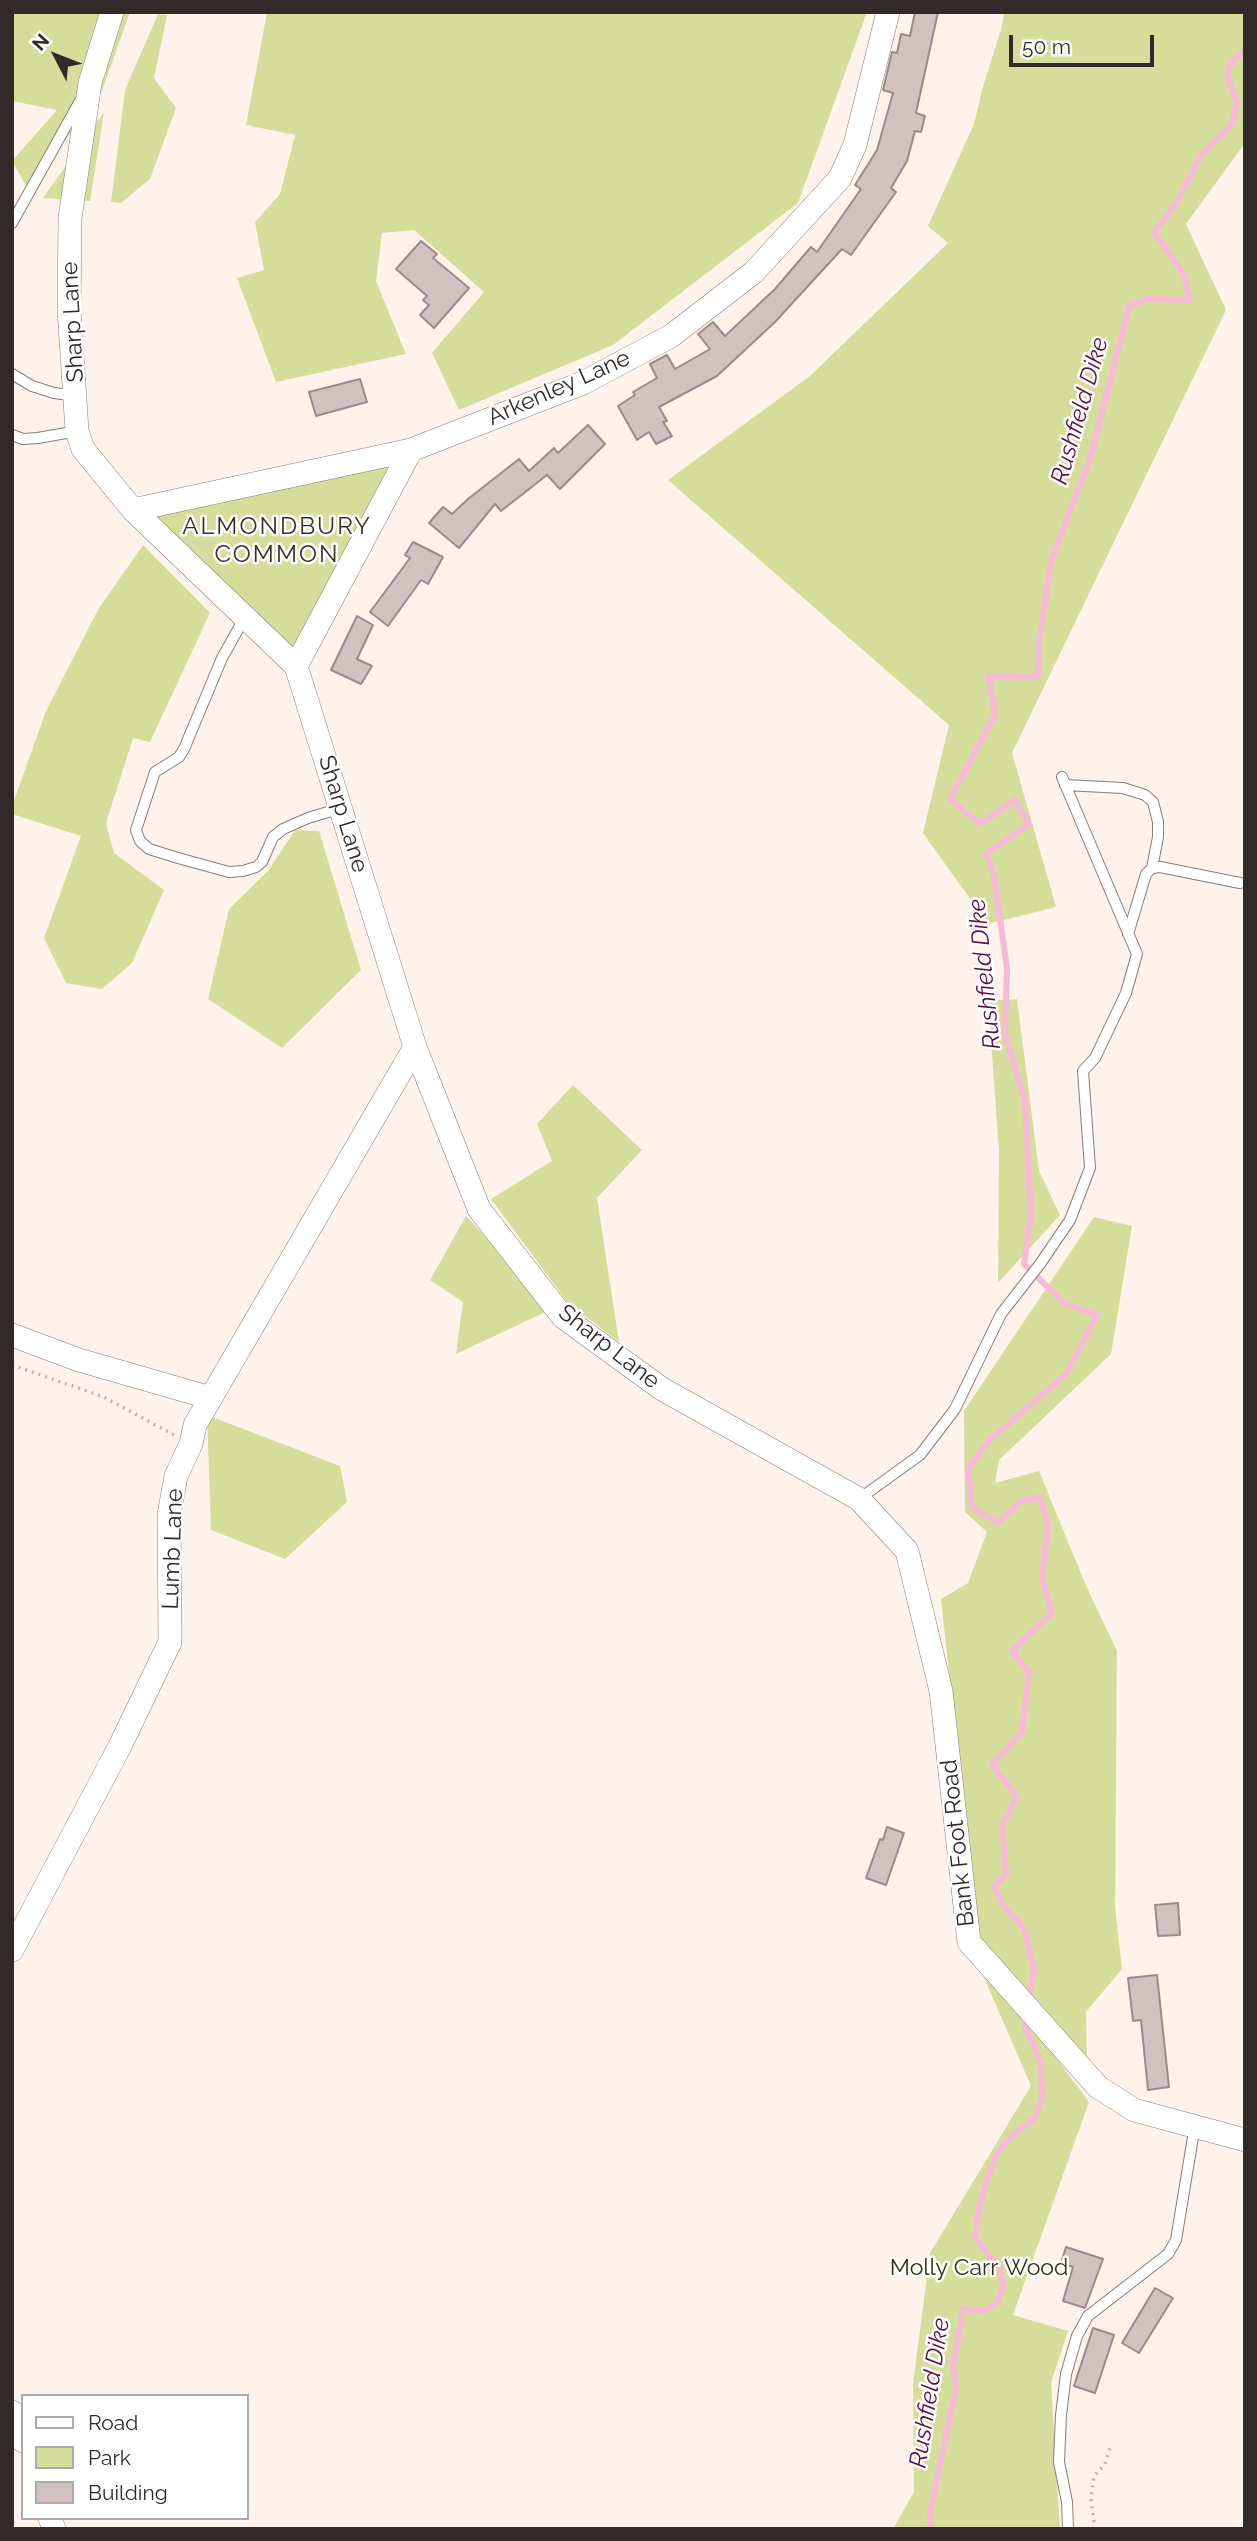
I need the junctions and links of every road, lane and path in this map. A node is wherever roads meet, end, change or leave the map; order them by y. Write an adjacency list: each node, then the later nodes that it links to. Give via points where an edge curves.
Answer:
1 (111, 12): 3 (street, Sharp Lane)
2 (888, 12): 9 (street, Arkenley Lane, via 855,145 840,178 754,272 671,336 583,383)
3 (90, 83): 4 (lane); 6 (street, Sharp Lane, via 70,218 69,309)
4 (12, 223)
5 (12, 373): 6 (lane, via 32,386)
6 (76, 396): 7 (street, Sharp Lane)
7 (77, 431): 8 (lane, via 23,439); 10 (street, Sharp Lane, via 83,449)
8 (12, 435)
9 (411, 450): 10 (street, Arkenley Lane); 12 (street)
10 (133, 510): 11 (street, Sharp Lane)
11 (245, 617): 12 (street, Sharp Lane); 13 (lane, via 222,658 184,749 155,772 136,830 140,841 149,849 178,858 229,872 243,871 262,862 273,837 283,829)
12 (296, 666): 13 (street, Sharp Lane)
13 (341, 808): 17 (street, Sharp Lane)
14 (1152, 867): 15 (lane); 16 (lane); 16 (lane, via 1158,829 1153,802 1123,788 1063,781)
15 (1240, 883)
16 (1128, 934): 22 (lane, via 1137,954 1126,993 1095,1059 1083,1071 1090,1168 1070,1220 994,1326 955,1409 920,1455)
17 (415, 1046): 20 (street, Lumb Lane); 22 (street, Sharp Lane, via 480,1209 563,1317 662,1389)
18 (12, 1335): 20 (street, via 79,1360)
19 (12, 1365): 21 (path, via 104,1397)
20 (211, 1398): 21 (street, Lumb Lane, via 195,1425)
21 (191, 1444): 23 (street, Lumb Lane, via 176,1476 169,1515 170,1642)
22 (859, 1499): 24 (street, Bank Foot Road, via 907,1551 941,1691 969,1942 1098,2087 1134,2110)
23 (12, 1950)
24 (1195, 2125): 25 (street, Bank Foot Road); 29 (lane, via 1176,2240 1168,2255 1088,2316 1077,2336 1061,2414 1059,2462)
25 (1245, 2140)
26 (12, 2412): 27 (street)
27 (21, 2436)
28 (1110, 2448): 30 (path, via 1105,2464 1094,2476)
29 (1068, 2529)
30 (1093, 2529)

